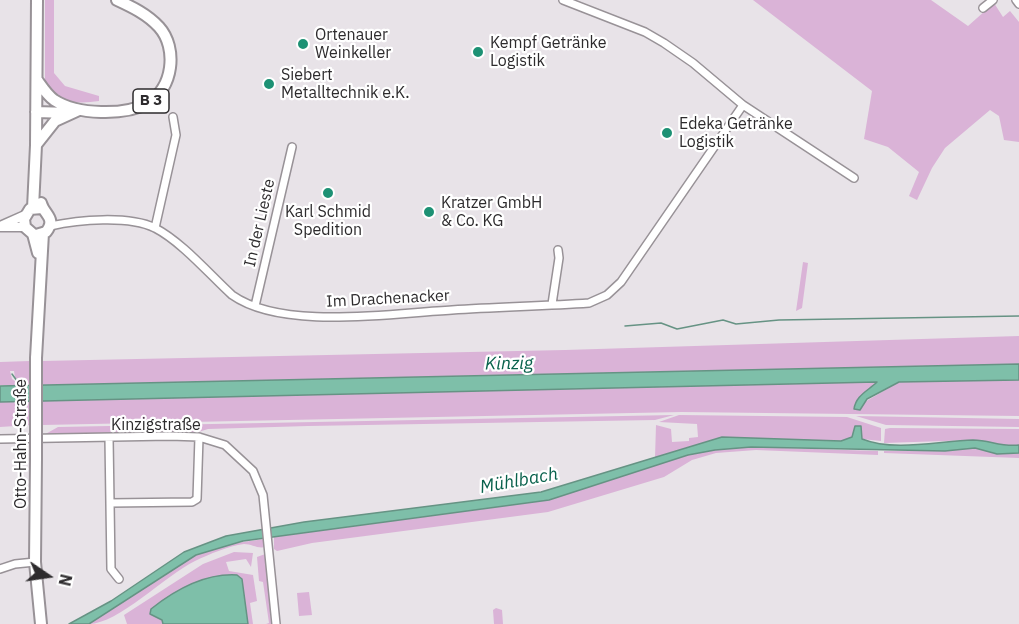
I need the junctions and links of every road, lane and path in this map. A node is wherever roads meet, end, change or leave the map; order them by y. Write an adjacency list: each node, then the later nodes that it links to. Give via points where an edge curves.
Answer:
1 (37, 0): 8 (main road, Otto-Hahn-Straße)
2 (117, 0): 10 (main road, B 3, via 146,15 160,28 169,47 169,75 155,98 139,107)
3 (563, 0): 9 (street, via 645,32 693,63)
4 (993, 0): 7 (street)
5 (1016, 0): 6 (street)
6 (1019, 4)
7 (983, 8)
8 (37, 80): 10 (main road, B 3, via 55,101); 11 (main road, Otto-Hahn-Straße)
9 (743, 105): 15 (street); 20 (street, Im Drachenacker, via 614,290 589,303)
10 (75, 111): 11 (main road, B 3); 13 (main road, via 55,122)
11 (36, 112): 13 (main road, Otto-Hahn-Straße)
12 (173, 117): 18 (street, via 176,135)
13 (36, 145): 16 (main road, Otto-Hahn-Straße)
14 (292, 147): 21 (street, In der Lieste)
15 (854, 178)
16 (38, 221): 17 (street); 18 (street, Im Drachenacker, via 118,220); 26 (main road, Otto-Hahn-Straße, bridge)
17 (0, 226)
18 (154, 228): 21 (street, Im Drachenacker, via 232,295)
19 (558, 250): 20 (street)
20 (552, 304): 21 (street, Im Drachenacker, via 340,317 272,312)
21 (255, 306)
22 (199, 437): 23 (street, Kinzigstraße); 25 (street, via 197,499); 30 (street, Kinzigstraße, via 225,445 253,471 263,495)
23 (109, 438): 24 (street, Kinzigstraße); 25 (street)
24 (0, 439)
25 (111, 503): 28 (street, via 111,569)
26 (35, 562): 27 (street); 29 (main road, Otto-Hahn-Straße)
27 (0, 569)
28 (118, 579)
29 (41, 624)
30 (276, 624)

